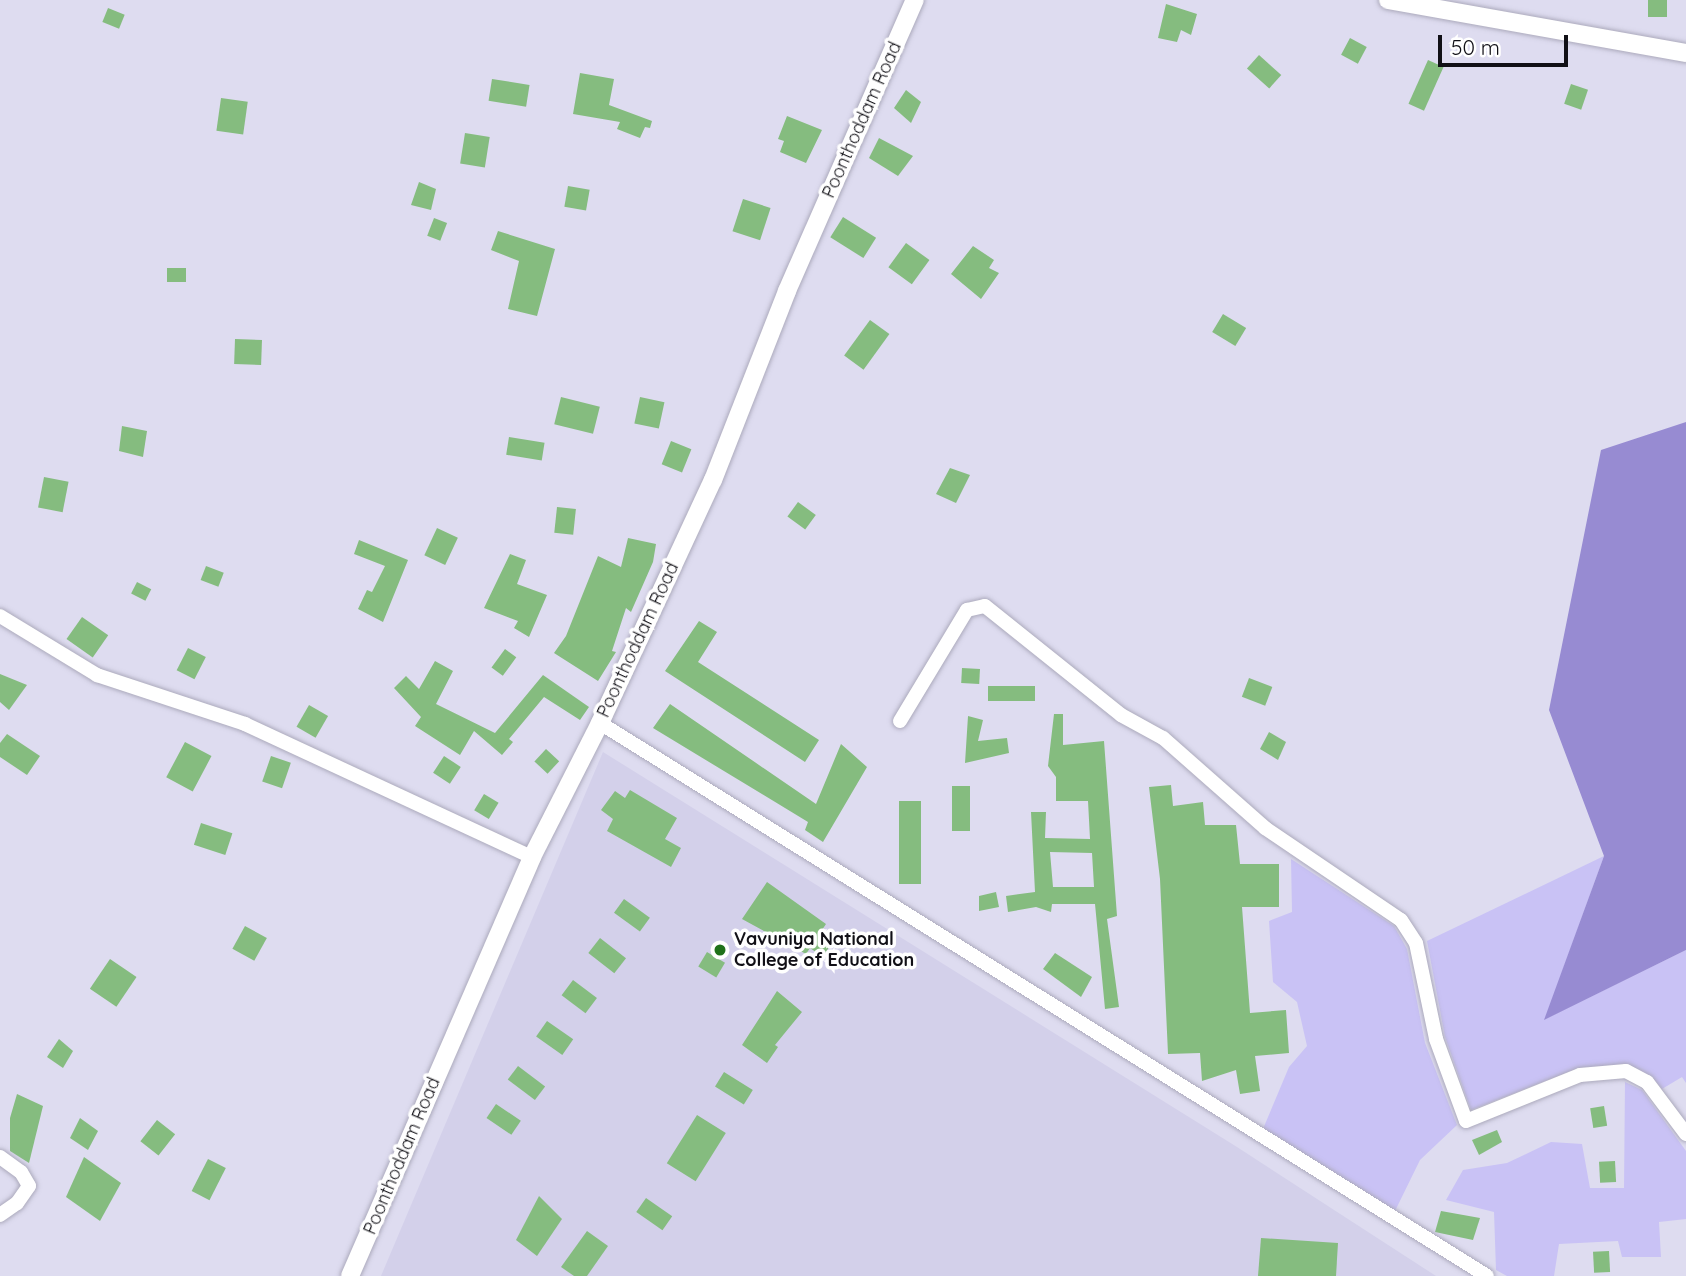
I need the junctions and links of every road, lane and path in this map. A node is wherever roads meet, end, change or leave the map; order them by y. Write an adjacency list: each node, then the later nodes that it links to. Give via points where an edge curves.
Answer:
1 (915, 0): 6 (street, Poonthoddam Road, via 787,291 713,480)
2 (1388, 0): 3 (street)
3 (1686, 53)
4 (0, 616): 7 (street, via 97,675 245,724)
5 (900, 721): 8 (street, via 967,610 985,606 1121,715 1163,738 1265,828 1401,920 1416,943 1436,1040 1466,1121 1580,1075 1626,1071 1647,1082)
6 (600, 723): 7 (street, Poonthoddam Road); 12 (street)
7 (532, 857): 11 (street, Poonthoddam Road)
8 (1686, 1134)
9 (0, 1157): 10 (street, via 21,1172 29,1186 17,1203)
10 (0, 1215)
11 (350, 1276)
12 (1487, 1276)

